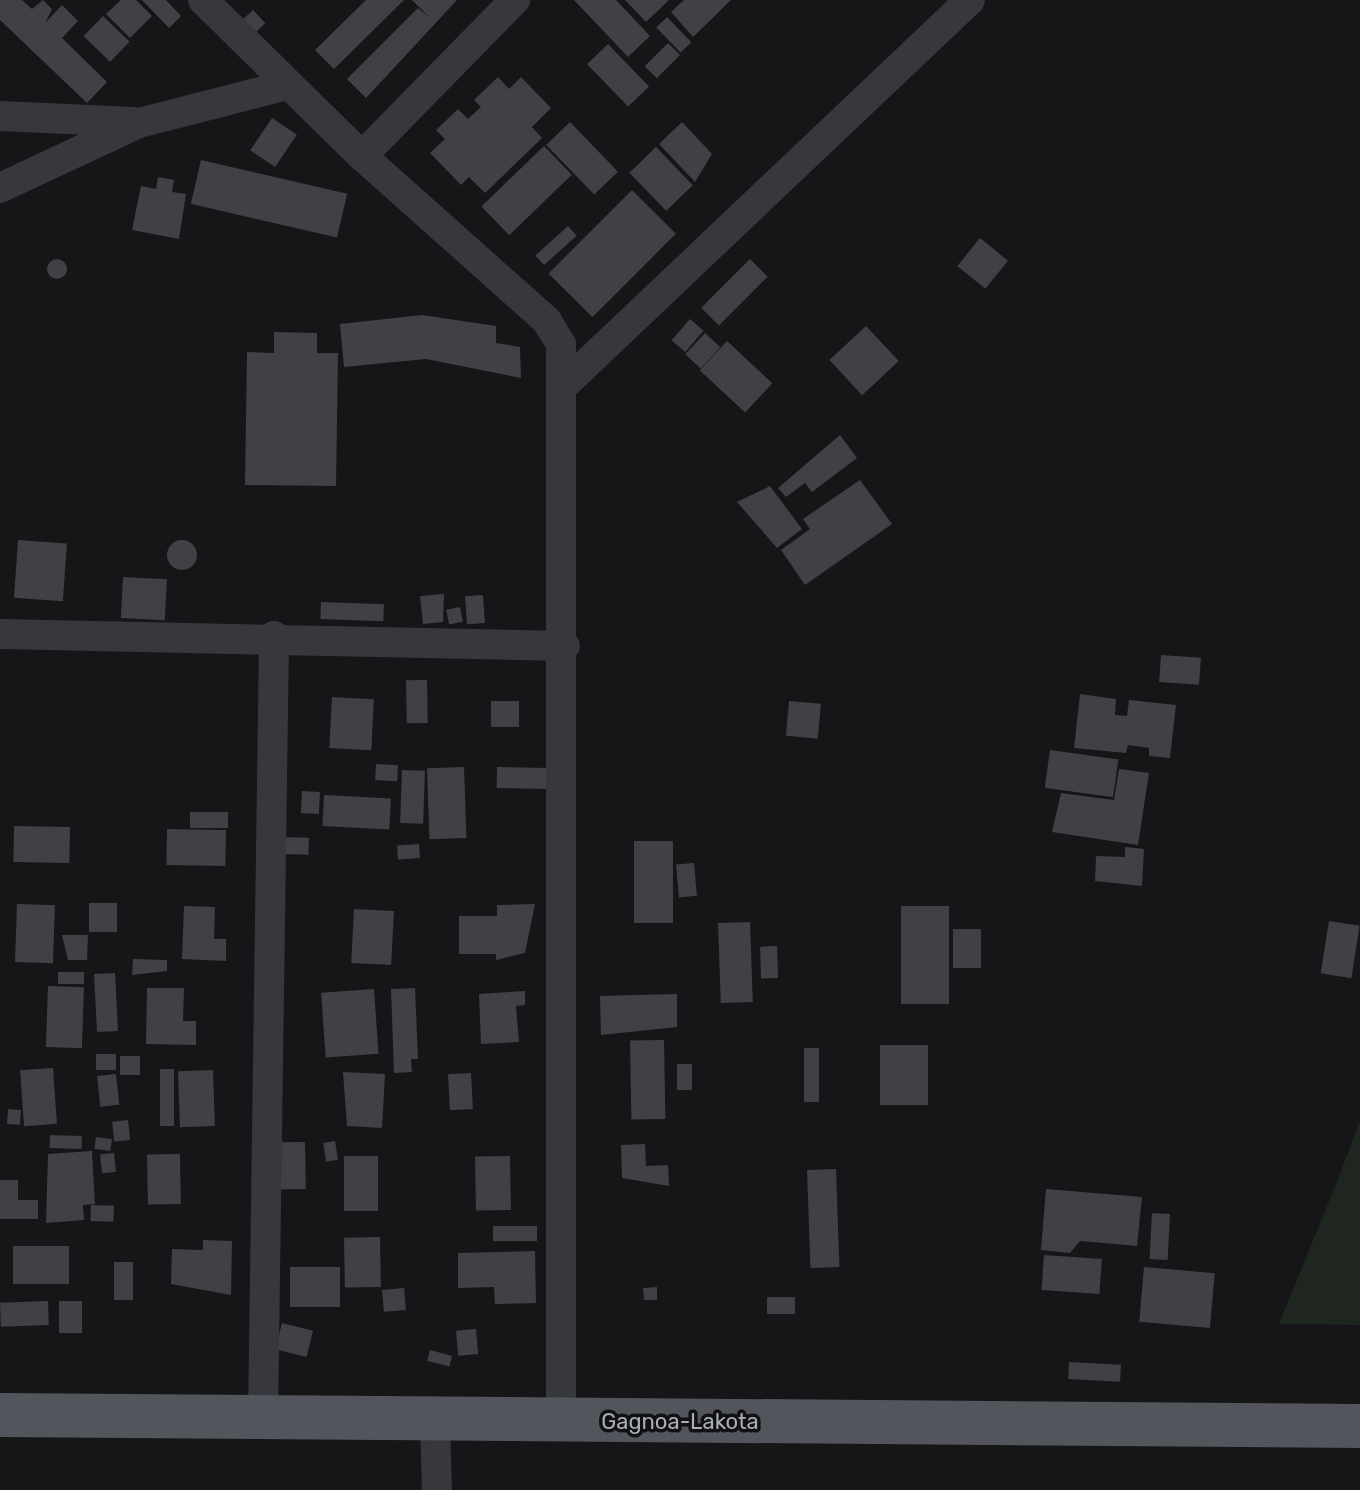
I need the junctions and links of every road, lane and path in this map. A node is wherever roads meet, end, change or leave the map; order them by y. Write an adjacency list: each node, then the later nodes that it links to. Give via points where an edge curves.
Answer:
1 (203, 0): 4 (street)
2 (515, 0): 7 (street)
3 (970, 0): 9 (street)
4 (287, 85): 6 (street); 7 (street)
5 (0, 116): 6 (street)
6 (139, 123): 8 (street)
7 (362, 156): 9 (street, via 547,321 561,344)
8 (0, 188)
9 (565, 384): 12 (street)
10 (0, 634): 11 (street)
11 (274, 636): 12 (street); 14 (street, via 265,886)
12 (565, 646): 15 (street)
13 (0, 1415): 14 (main road, Gagnoa-Lakota)
14 (263, 1417): 16 (main road, Gagnoa-Lakota)
15 (561, 1421): 16 (main road, Gagnoa-Lakota); 17 (main road, Gagnoa-Lakota)
16 (435, 1423): 18 (street)
17 (1360, 1426)
18 (437, 1490)

